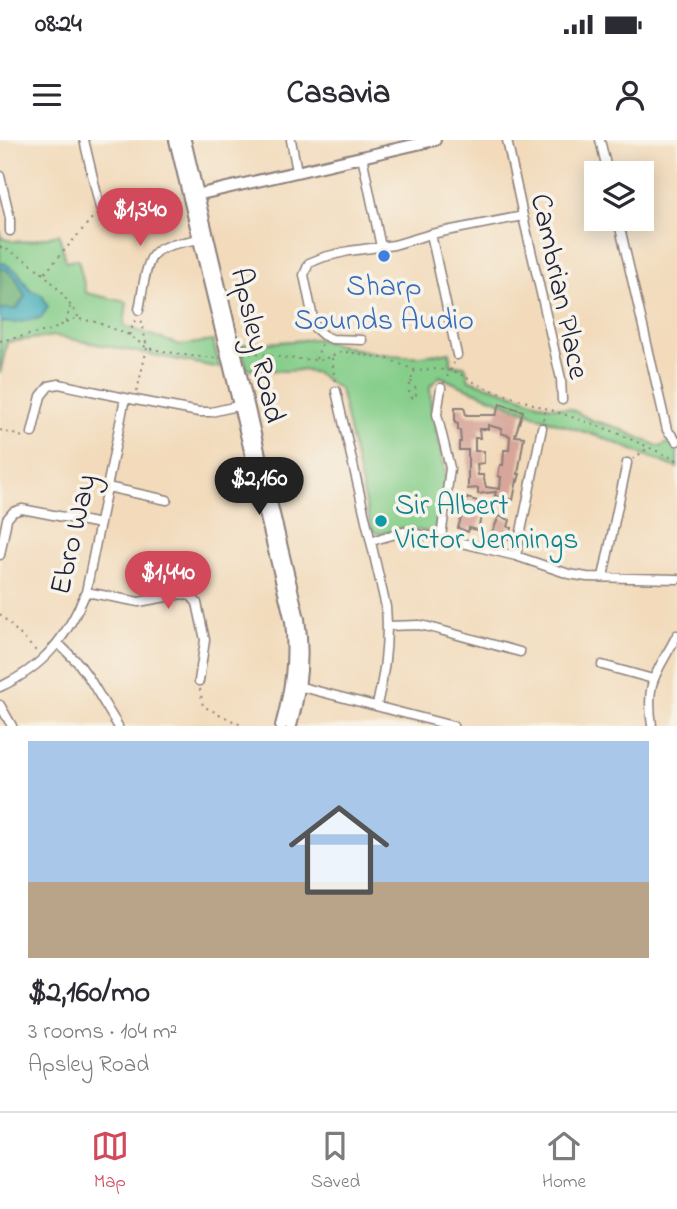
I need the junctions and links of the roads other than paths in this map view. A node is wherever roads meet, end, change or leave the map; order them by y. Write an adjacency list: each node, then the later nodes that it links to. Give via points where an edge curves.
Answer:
1 (85, 140): 14 (street)
2 (175, 140): 13 (main road, Apsley Road)
3 (185, 140): 13 (main road, Apsley Road)
4 (290, 140): 11 (street)
5 (435, 140): 8 (main road)
6 (507, 140): 15 (street, Cambrian Place)
7 (600, 140): 10 (street)
8 (399, 144): 9 (main road)
9 (362, 156): 11 (main road); 20 (street)
10 (605, 161)
11 (297, 171): 13 (main road)
12 (0, 176): 16 (street)
13 (193, 195): 19 (main road, Apsley Road); 28 (main road, Apsley Road)
14 (101, 212)
15 (523, 216): 18 (street); 27 (street, Cambrian Place)
16 (9, 231)
17 (621, 231): 31 (street, via 667,430)
18 (431, 234): 20 (street); 23 (street)
19 (199, 239): 21 (street, via 155,252); 28 (main road, Apsley Road)
20 (381, 247): 22 (street, via 324,257 309,263 304,275 316,328 332,339)
21 (139, 310)
22 (362, 340)
23 (457, 355)
24 (442, 388): 36 (street, via 437,414 450,468)
25 (336, 391): 37 (street)
26 (130, 399): 28 (street, via 205,412); 30 (street, via 59,384 48,386); 33 (street, Ebro Way)
27 (562, 400)
28 (244, 405): 50 (main road, Apsley Road, via 291,621)
29 (542, 428): 39 (street)
30 (32, 433)
31 (677, 441)
32 (627, 463): 40 (street)
33 (107, 487): 34 (street); 35 (street, Ebro Way)
34 (167, 500)
35 (100, 524): 38 (street, via 22,509 7,519); 42 (street, Ebro Way)
36 (441, 538): 37 (street, via 403,532); 39 (street)
37 (371, 541): 43 (street)
38 (0, 555)
39 (516, 556): 40 (street, via 569,574)
40 (603, 577): 41 (street)
41 (677, 579)
42 (86, 592): 45 (street, Ebro Way); 49 (street, via 139,602 191,596 197,603 205,640)
43 (388, 626): 46 (street, via 419,625); 53 (street)
44 (677, 635): 48 (street)
45 (58, 643): 51 (street, Ebro Way, via 27,672); 55 (street, via 79,664)
46 (520, 652)
47 (601, 665): 48 (street)
48 (653, 679): 59 (street)
49 (199, 681)
50 (296, 685): 53 (street); 56 (main road, Apsley Road); 57 (main road, Apsley Road)
51 (0, 687)
52 (0, 705): 54 (street)
53 (377, 705): 58 (street)
54 (12, 726)
55 (118, 726)
56 (281, 726)
57 (291, 726)
58 (453, 726)
59 (652, 726)

